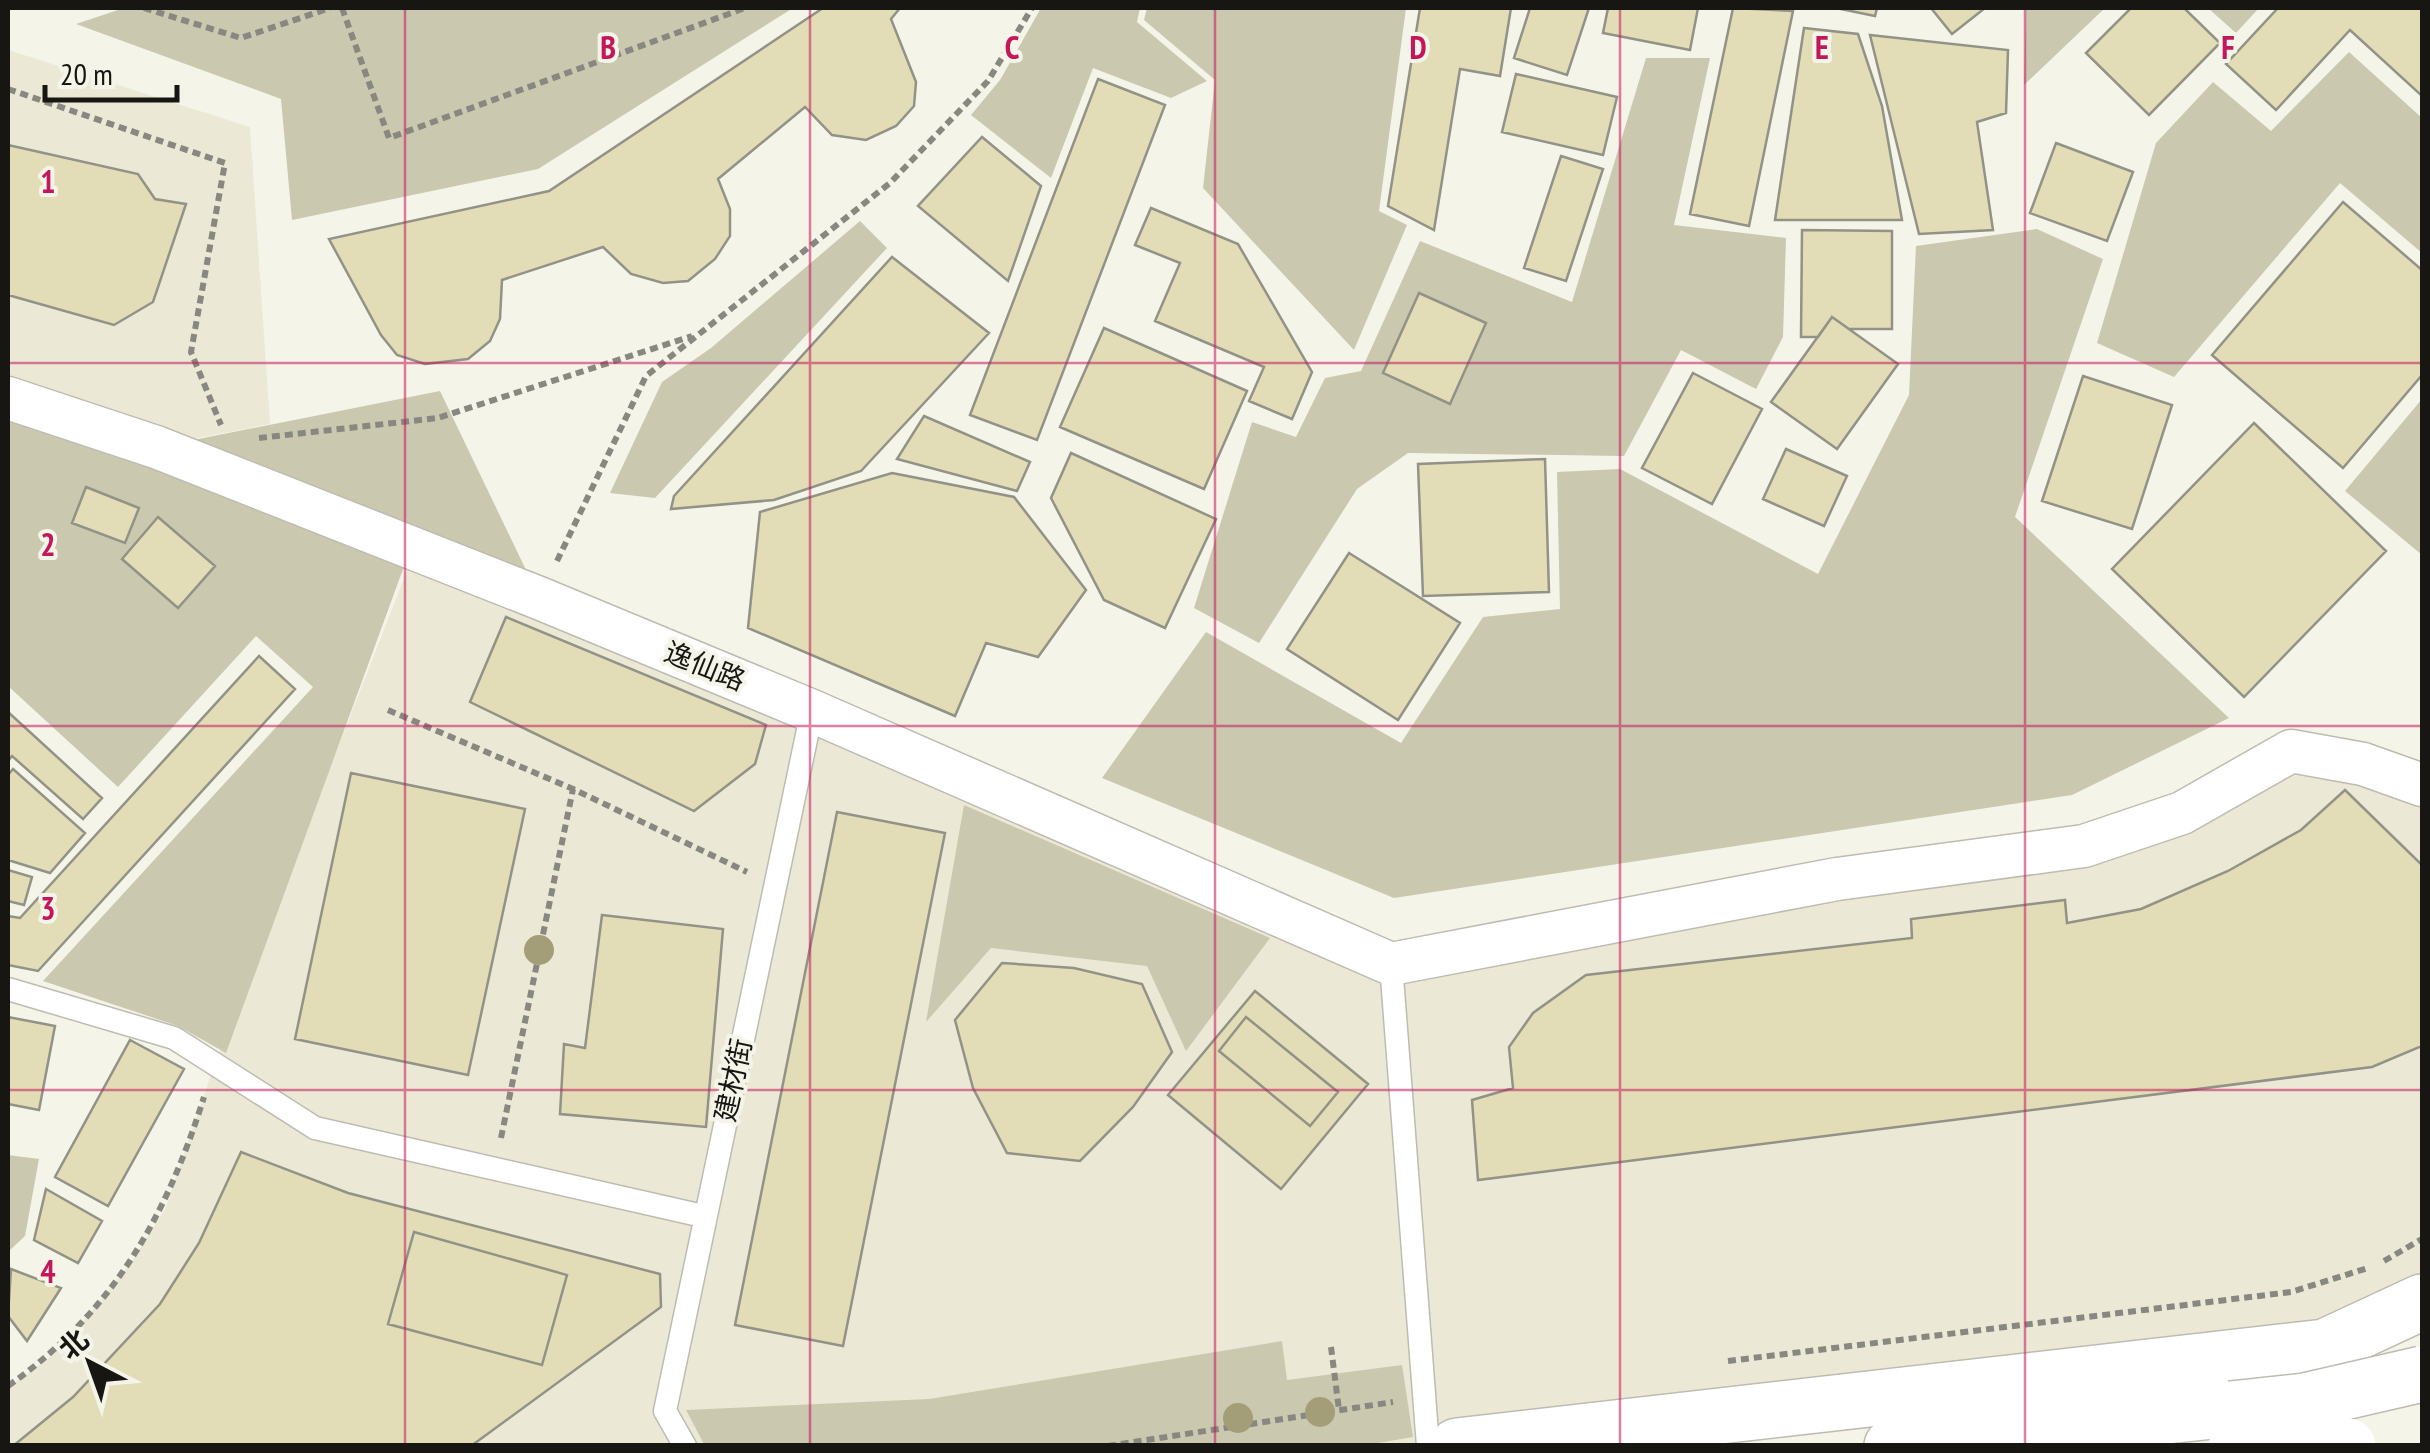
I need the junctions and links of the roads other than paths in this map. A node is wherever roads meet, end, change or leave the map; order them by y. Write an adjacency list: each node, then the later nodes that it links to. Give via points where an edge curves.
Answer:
1 (8, 398): 2 (street, 逸仙路, via 156,448)
2 (812, 710): 4 (street, 逸仙路); 6 (lane, 建材街)
3 (2422, 785): 4 (street, via 2363,764 2291,751 2182,813 2084,846 1836,879)
4 (1390, 964): 12 (lane)
5 (8, 989): 6 (lane, via 174,1038 315,1128)
6 (703, 1216): 11 (lane, 建材街, via 664,1411)
7 (2422, 1302): 8 (main road)
8 (2325, 1347): 13 (main road); 15 (main road)
9 (2422, 1374): 10 (main road, bridge, via 2306,1400)
10 (2220, 1432): 14 (main road); 16 (main road, bridge)
11 (684, 1446)
12 (1428, 1446)
13 (1457, 1446)
14 (1892, 1446)
15 (2293, 1446)
16 (2348, 1446)

